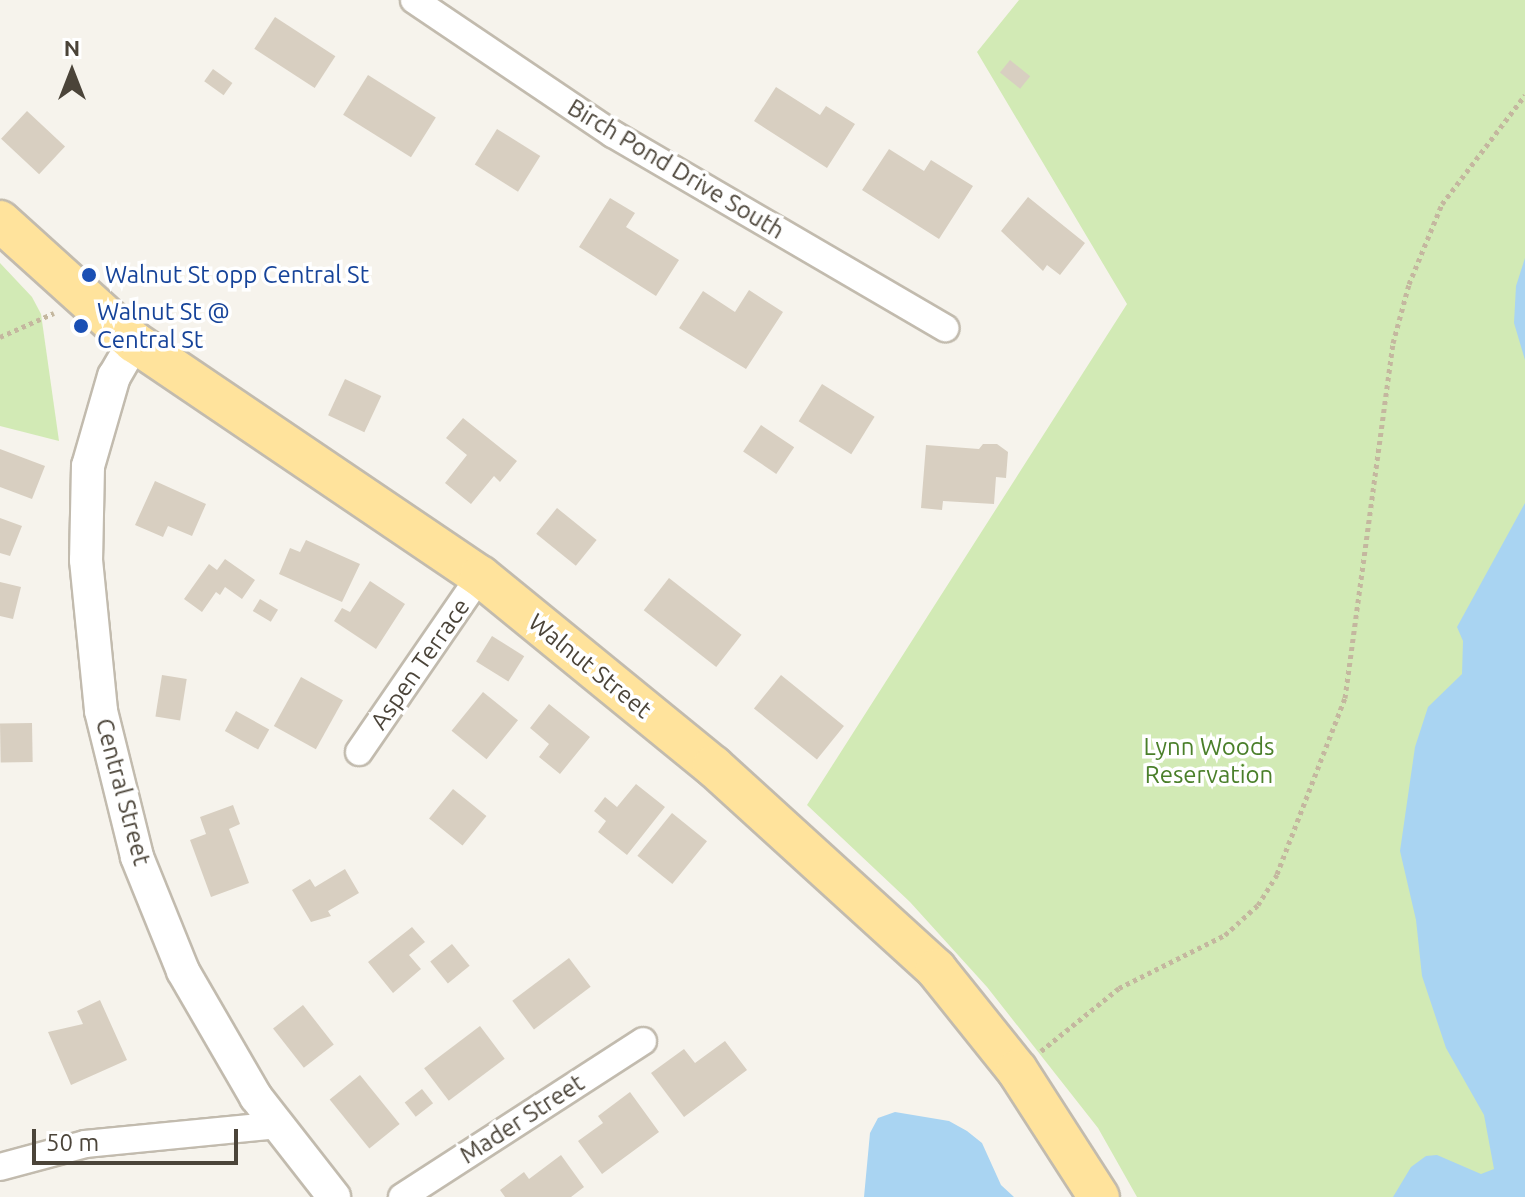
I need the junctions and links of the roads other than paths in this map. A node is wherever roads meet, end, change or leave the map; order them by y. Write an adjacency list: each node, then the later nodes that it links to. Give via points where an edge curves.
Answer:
1 (414, 0): 3 (street, Birch Pond Drive South, via 613,134)
2 (0, 221): 4 (main road, Walnut Street)
3 (945, 328)
4 (134, 342): 5 (main road, Walnut Street); 8 (street, Central Street, via 114,376 88,466 86,560 101,711 137,857 183,971 256,1097)
5 (480, 576): 6 (street, Aspen Terrace); 12 (main road, Walnut Street, via 713,766 936,969 1017,1070)
6 (359, 752)
7 (643, 1041): 11 (street, Mader Street)
8 (278, 1125): 9 (street, via 85,1144); 10 (street, Central Street)
9 (0, 1167)
10 (334, 1197)
11 (402, 1197)
12 (1099, 1197)

